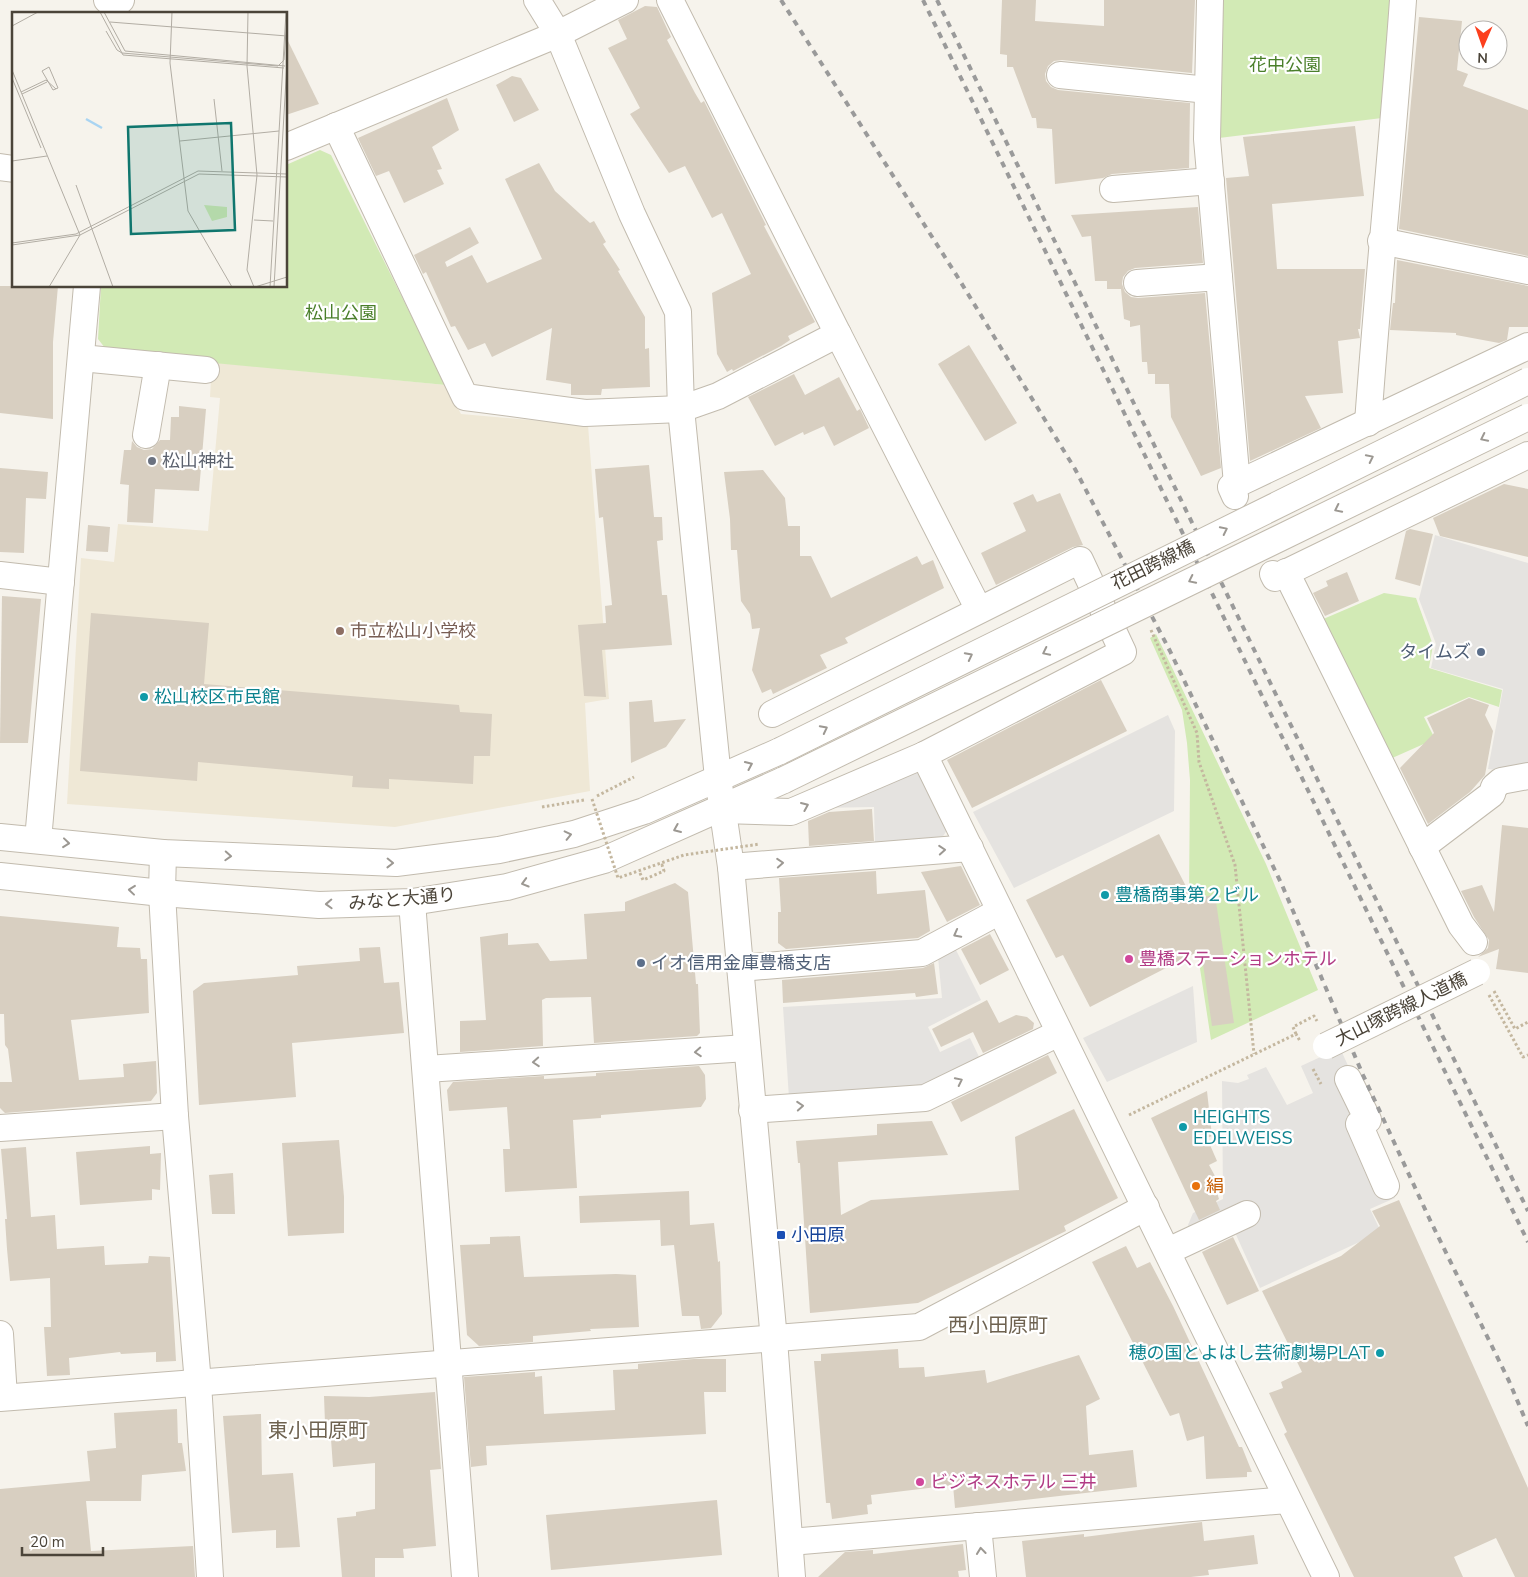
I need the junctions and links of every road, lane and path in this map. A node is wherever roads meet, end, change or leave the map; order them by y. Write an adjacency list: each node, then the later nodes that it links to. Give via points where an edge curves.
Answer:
1 (537, 0): 6 (street)
2 (625, 0): 6 (street)
3 (670, 0): 18 (street)
4 (1210, 0): 8 (street)
5 (1403, 0): 13 (street)
6 (558, 34): 9 (street); 24 (street, via 632,214 678,312)
7 (1060, 75): 8 (street)
8 (1208, 90): 11 (street, via 1207,139)
9 (336, 126): 10 (street); 24 (street, via 465,397 585,413)
10 (288, 146)
11 (1211, 181): 12 (street); 15 (street)
12 (1112, 189)
13 (1381, 241): 14 (street); 26 (street)
14 (1528, 271)
15 (1219, 277): 16 (street); 26 (street, via 1236,490)
16 (1137, 283)
17 (87, 288): 20 (street)
18 (838, 334): 24 (street, via 718,396); 31 (street)
19 (1528, 346): 26 (street)
20 (81, 358): 21 (street); 30 (street)
21 (158, 365): 22 (street); 27 (street)
22 (206, 370)
23 (1528, 381): 34 (street, 花田跨線橋, one-way to 23, bridge)
24 (681, 409): 38 (street)
25 (1528, 417): 39 (street, 花田跨線橋, one-way to 39, bridge)
26 (1368, 423)
27 (146, 435)
28 (1528, 455): 47 (street, via 1279,572)
29 (0, 575): 30 (street)
30 (61, 582): 44 (street)
31 (979, 610): 33 (street); 35 (street, via 1080,560 1123,652)
32 (1146, 622): 64 (path, via 1197,733 1199,762 1235,865)
33 (772, 714)
34 (780, 751): 38 (street, みなと大通り, one-way to 34)
35 (924, 754): 42 (street, one-way to 35, via 790,812); 46 (street)
36 (1528, 776): 47 (street, via 1501,781 1494,786 1492,794)
37 (634, 777): 40 (path)
38 (718, 778): 42 (street); 48 (street, みなと大通り, one-way to 38, via 396,863 499,850 574,834 644,811)
39 (784, 780): 42 (street, みなと大通り)
40 (592, 799): 41 (path); 50 (path, bridge, via 618,878)
41 (542, 807)
42 (722, 810): 49 (street); 53 (street, みなと大通り, one-way to 53, via 604,860 507,888)
43 (0, 837): 44 (street, みなと大通り)
44 (38, 840): 48 (street, みなと大通り, one-way to 48)
45 (760, 844): 50 (path, bridge, via 684,854)
46 (970, 848): 49 (street, one-way to 46); 54 (street)
47 (1422, 848): 55 (street, via 1461,925)
48 (163, 852): 52 (street)
49 (731, 866): 56 (street)
50 (641, 871): 50 (path, bridge, via 643,880 664,871 662,865)
51 (0, 876): 52 (street, みなと大通り, one-way to 51)
52 (162, 893): 53 (street, みなと大通り, one-way to 52, via 319,905); 69 (street)
53 (412, 902): 66 (street)
54 (1000, 911): 56 (street, one-way to 56, via 922,953); 59 (street)
55 (1474, 942)
56 (740, 968): 63 (street)
57 (1477, 972): 62 (street, 大山塚跨線人道橋, bridge); 65 (path, via 1523,1057)
58 (1317, 1022): 60 (path, via 1314,1016 1293,1027)
59 (1059, 1033): 68 (street, one-way to 59, via 925,1098); 70 (street)
60 (1296, 1034): 61 (path); 64 (path)
61 (1300, 1042)
62 (1326, 1046)
63 (747, 1048): 66 (street, one-way to 66); 68 (street)
64 (1254, 1054): 70 (path)
65 (1528, 1055)
66 (426, 1070): 78 (street)
67 (1348, 1079): 72 (street, via 1368,1120 1359,1124)
68 (752, 1110): 77 (street)
69 (175, 1116): 71 (street); 79 (street)
70 (1107, 1126): 73 (street)
71 (0, 1128)
72 (1386, 1186)
73 (1146, 1207): 75 (street); 77 (street, via 919,1327)
74 (1247, 1214): 75 (street)
75 (1168, 1252): 81 (street)
76 (0, 1334): 80 (street)
77 (774, 1340): 78 (street); 83 (street)
78 (450, 1364): 79 (street); 85 (street)
79 (198, 1383): 80 (street); 84 (street)
80 (2, 1398)
81 (1287, 1500): 82 (street); 88 (street)
82 (978, 1526): 83 (street); 87 (street, one-way to 82)
83 (790, 1542): 86 (street)
84 (210, 1577)
85 (465, 1577)
86 (792, 1577)
87 (984, 1577)
88 (1326, 1577)

